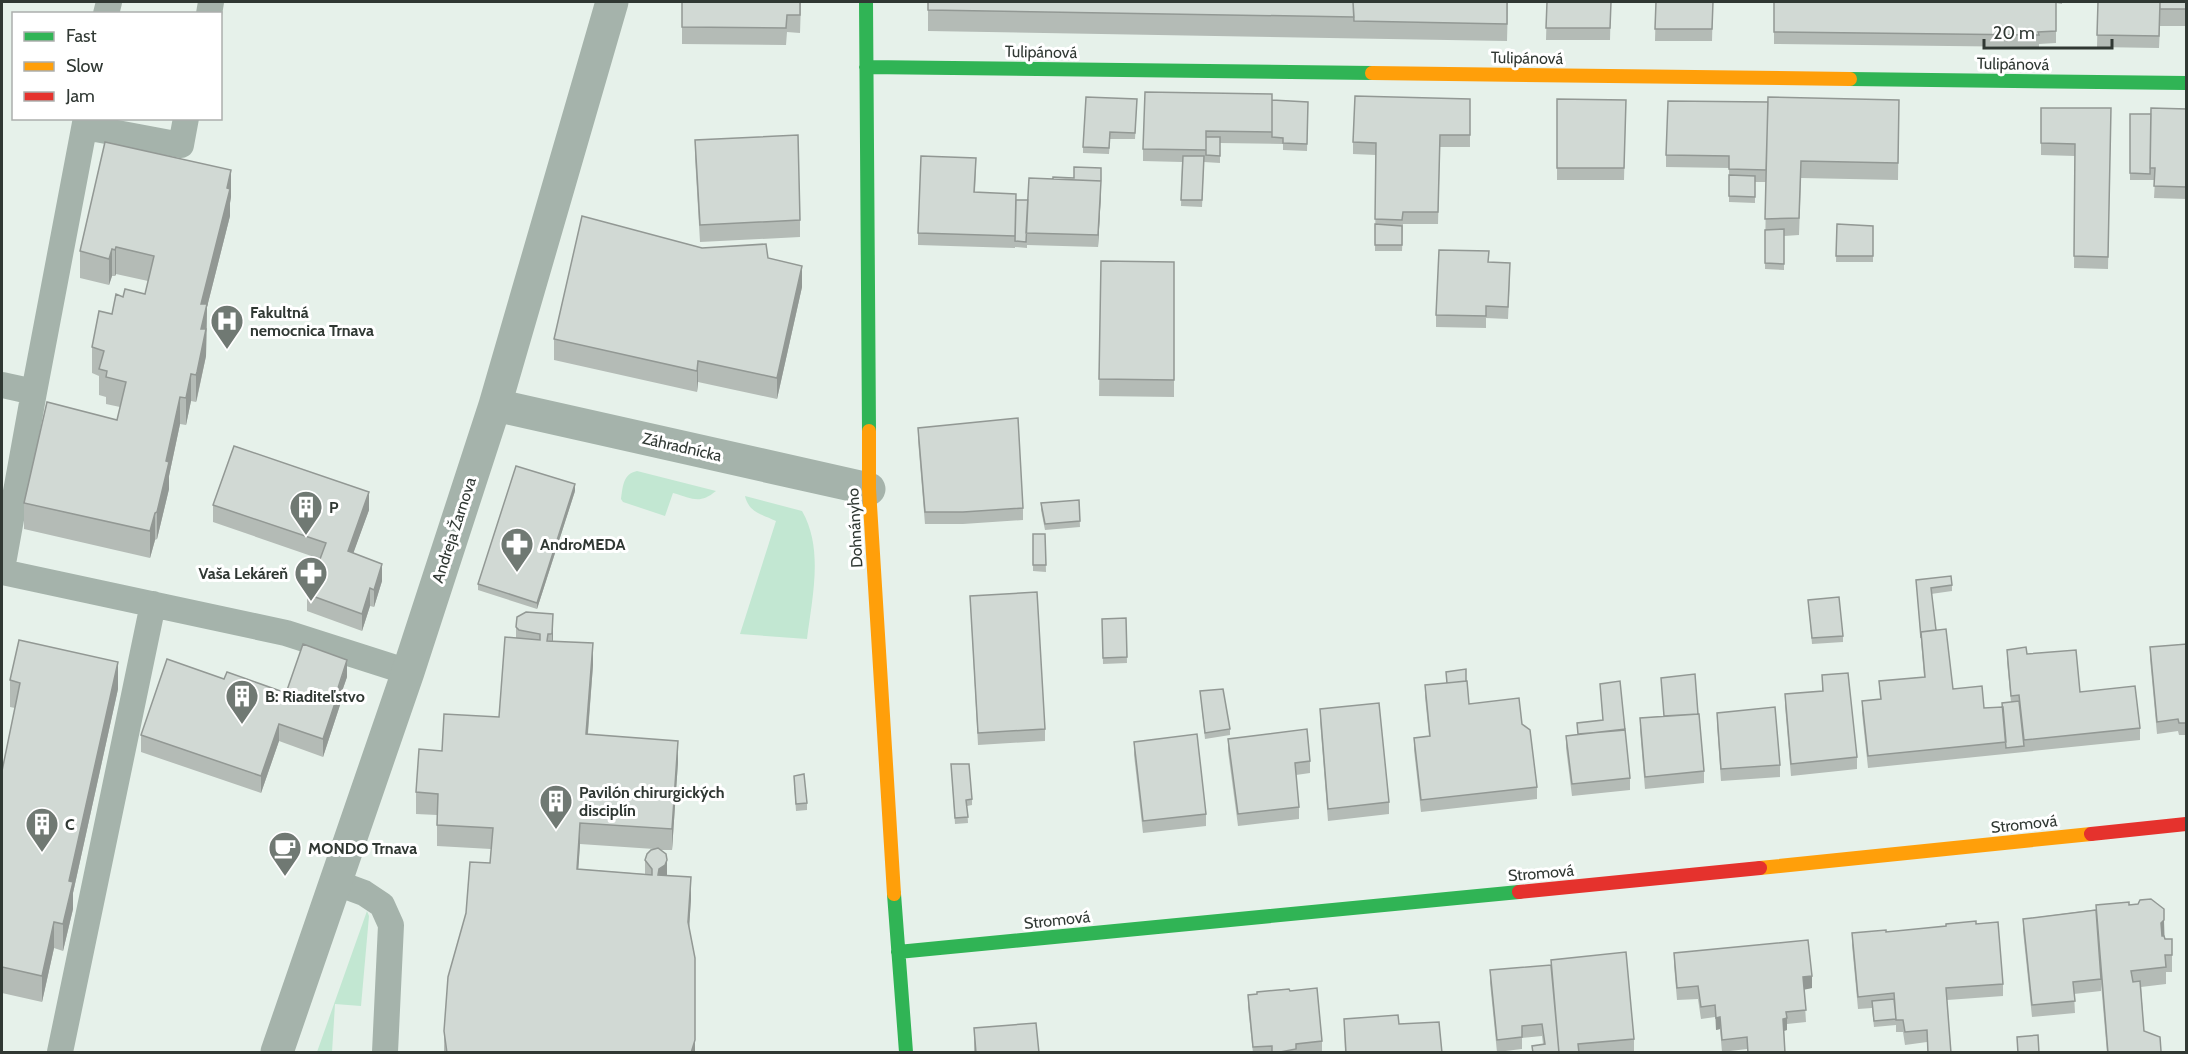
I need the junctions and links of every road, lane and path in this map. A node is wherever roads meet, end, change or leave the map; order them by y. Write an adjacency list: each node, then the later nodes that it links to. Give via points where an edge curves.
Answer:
1 (612, 2): 9 (street, Andreja Žarnova)
2 (866, 2): 3 (street, Dohnányho)
3 (866, 67): 4 (street, Tulipánová); 10 (street, Dohnányho)
4 (2187, 83)
5 (186, 120): 6 (lane, via 181,145)
6 (86, 123): 8 (lane)
7 (2, 385): 8 (lane)
8 (34, 392): 11 (lane)
9 (495, 405): 10 (street, Záhradnícka); 13 (street, Andreja Žarnova)
10 (869, 489): 16 (street, Dohnányho)
11 (2, 570): 12 (lane)
12 (153, 604): 13 (lane, via 286,633); 17 (lane)
13 (408, 672): 15 (street, Andreja Žarnova)
14 (2187, 824): 16 (street, Stromová)
15 (337, 883): 18 (street, Andreja Žarnova); 19 (lane, via 382,905 391,926)
16 (898, 952): 20 (street, Dohnányho)
17 (60, 1053)
18 (277, 1053)
19 (385, 1053)
20 (906, 1053)

